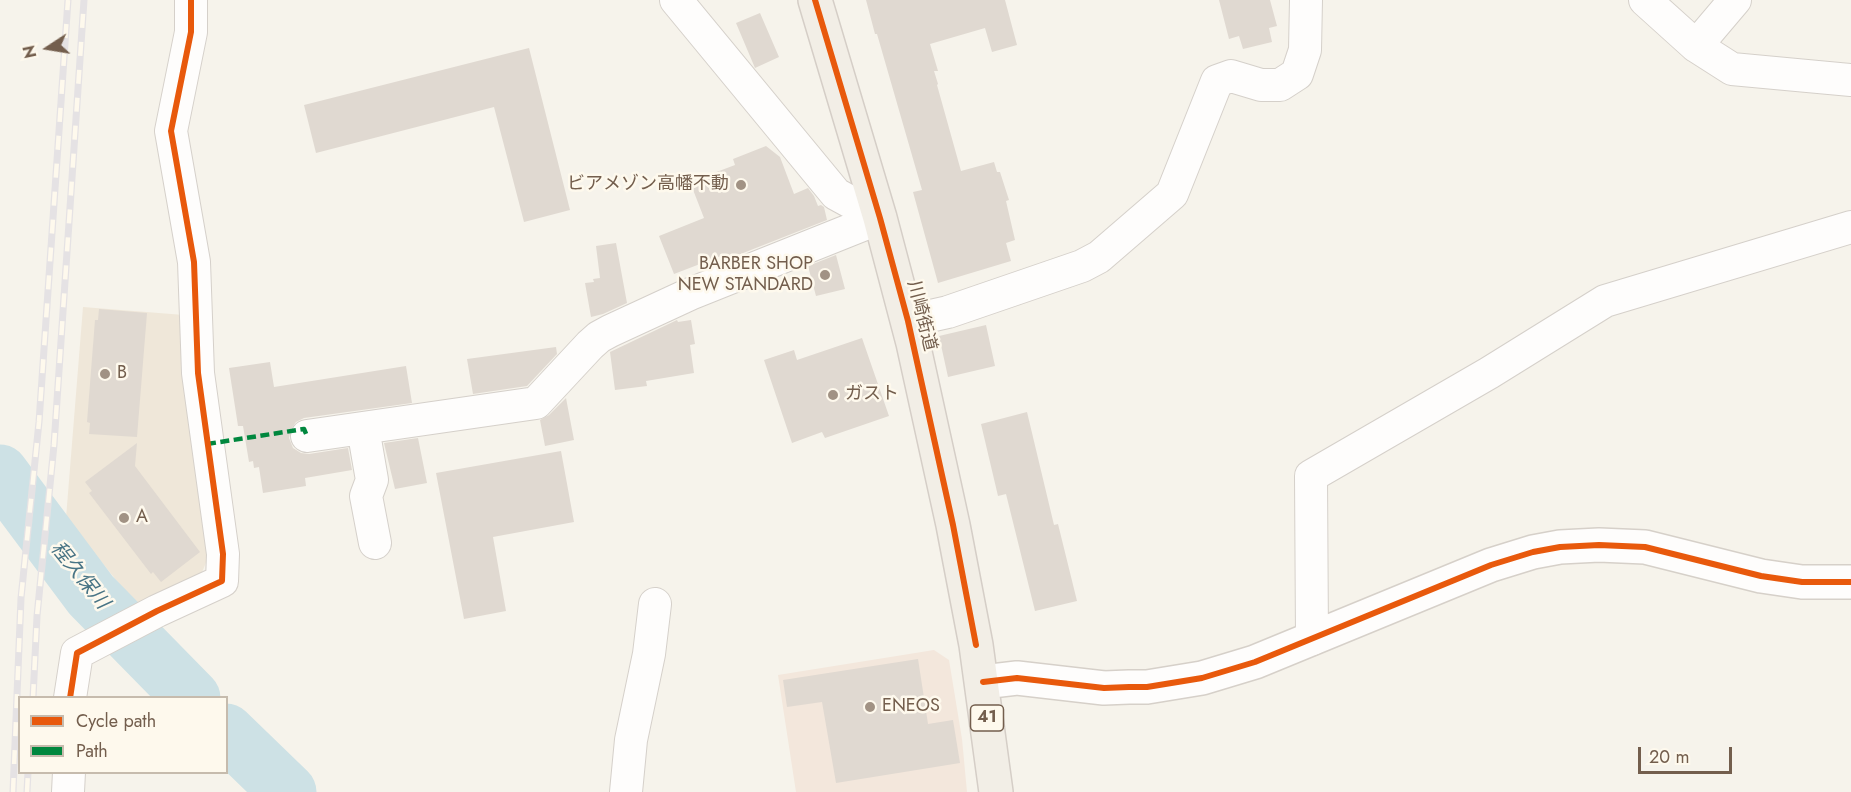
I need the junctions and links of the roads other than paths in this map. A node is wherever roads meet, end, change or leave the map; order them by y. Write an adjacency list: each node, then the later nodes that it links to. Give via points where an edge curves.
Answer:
1 (191, 0): 19 (street, via 191,32 171,131 194,262 198,373 223,554 222,581 77,653)
2 (676, 0): 9 (street, via 836,194)
3 (816, 0): 9 (main road, 川崎街道 / 41)
4 (1306, 0): 11 (street, via 1305,50 1297,74 1280,85 1261,85 1231,76 1217,81 1172,194 1099,257 959,308)
5 (1645, 0): 7 (street)
6 (1735, 0): 7 (street)
7 (1696, 46): 8 (street, via 1732,69)
8 (1851, 80)
9 (880, 218): 11 (main road, 川崎街道 / 41); 12 (street, via 690,294 610,331 590,345 536,403)
10 (1851, 227): 17 (street, via 1605,301 1311,476)
11 (908, 321): 18 (main road, 川崎街道 / 41)
12 (363, 428): 13 (street); 14 (street, via 372,480 366,496)
13 (307, 436)
14 (375, 543)
15 (1851, 582): 17 (street, via 1802,582 1761,576 1646,548 1560,547 1491,565)
16 (655, 604): 22 (street)
17 (1312, 639): 18 (street, via 1202,678 1147,687 1017,678)
18 (983, 682): 23 (main road, 川崎街道 / 41)
19 (70, 696)
20 (69, 774): 21 (street)
21 (68, 792)
22 (626, 792)
23 (996, 792)

